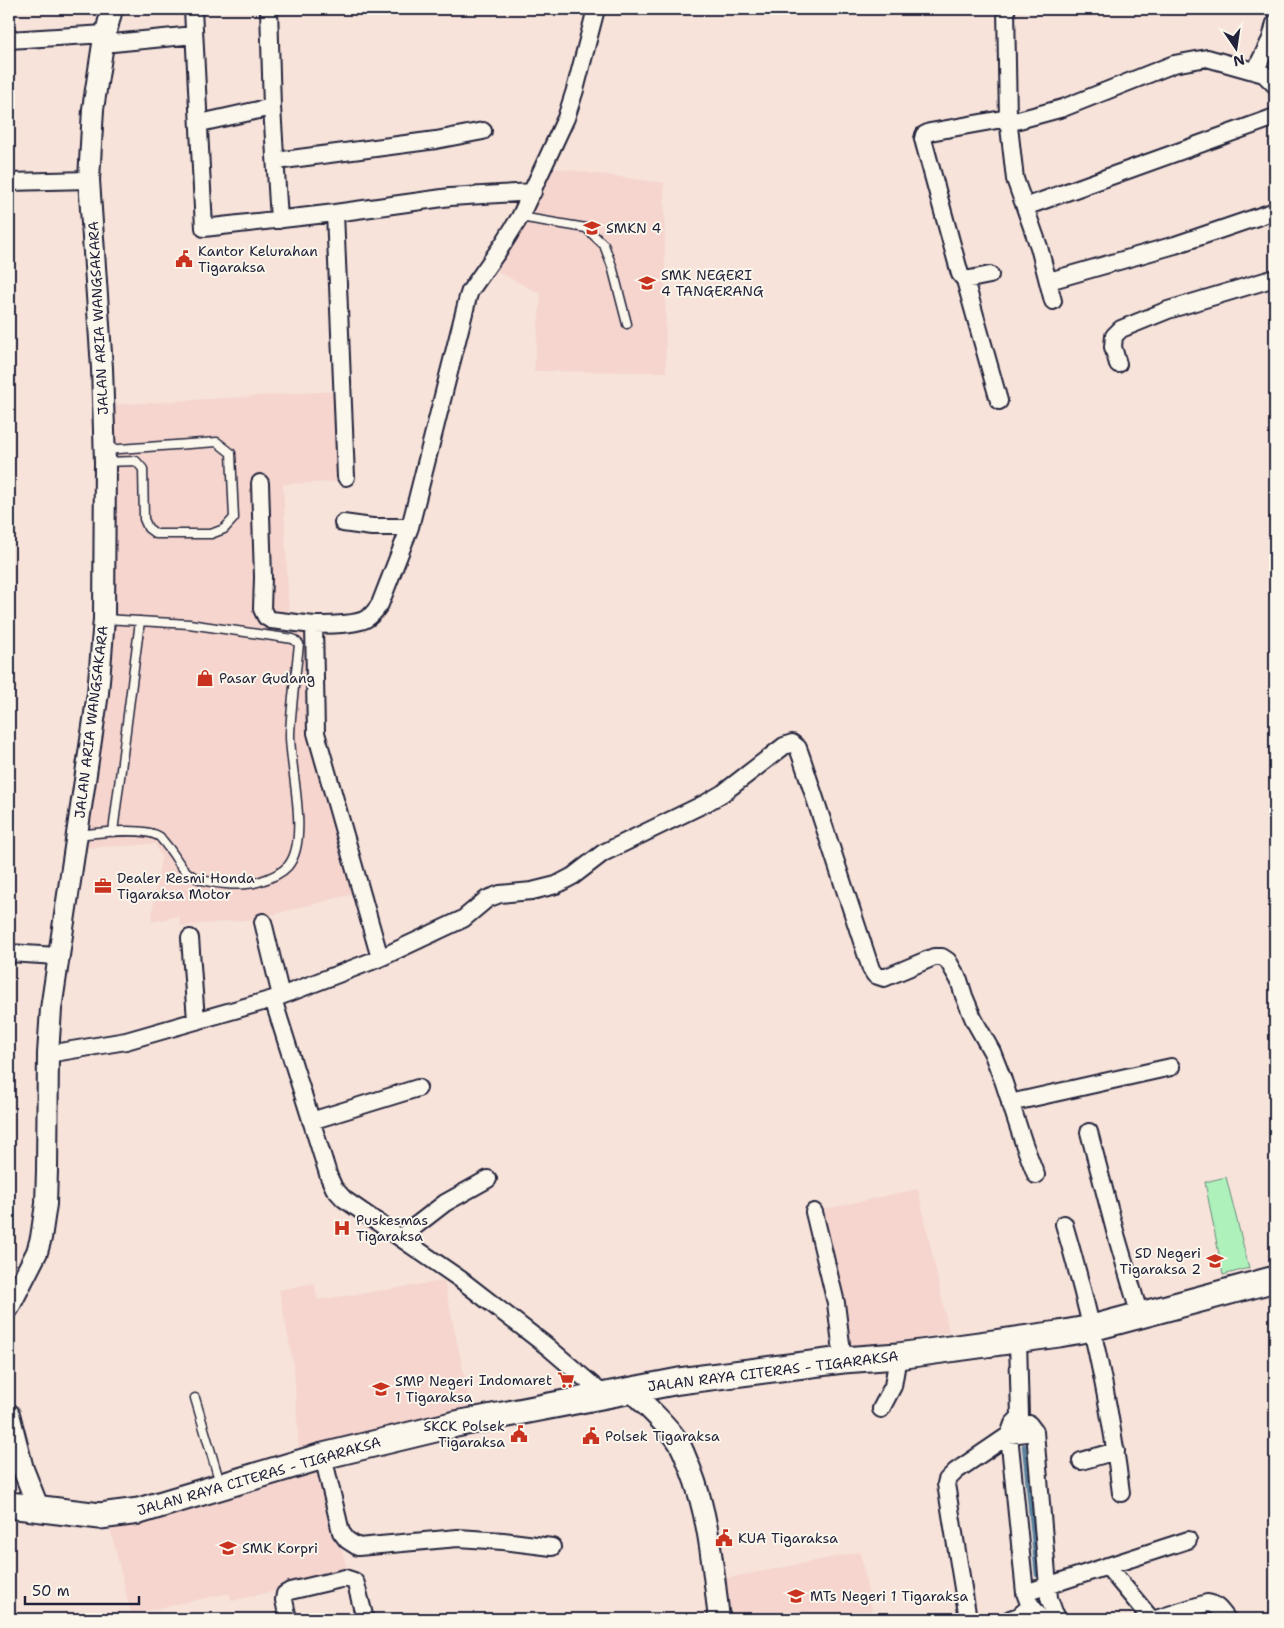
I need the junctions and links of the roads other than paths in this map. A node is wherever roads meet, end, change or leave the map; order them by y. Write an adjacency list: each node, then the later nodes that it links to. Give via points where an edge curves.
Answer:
1 (112, 9): 8 (street, JALAN ARIA WANGSAKARA)
2 (193, 9): 7 (street)
3 (269, 9): 12 (street)
4 (596, 9): 20 (street, via 566,118)
5 (1006, 9): 14 (street)
6 (1275, 23): 10 (street)
7 (194, 35): 8 (street); 15 (street)
8 (104, 39): 9 (street); 18 (street, JALAN ARIA WANGSAKARA, via 93,110)
9 (9, 40)
10 (1255, 71): 11 (street, via 1264,74); 14 (street, via 1207,58 1174,64 1063,108 1015,121)
11 (1275, 85)
12 (272, 107): 15 (street); 17 (street)
13 (1275, 117): 21 (street)
14 (1008, 118): 21 (street, via 1015,179); 28 (street, via 924,135 960,274)
15 (200, 123): 25 (street, via 204,228)
16 (483, 131): 17 (street)
17 (276, 161): 25 (street)
18 (89, 180): 19 (street); 34 (street, JALAN ARIA WANGSAKARA)
19 (9, 182)
20 (533, 192): 23 (street, via 450,197); 24 (street)
21 (1025, 207): 29 (street)
22 (1275, 211): 29 (street, via 1174,245)
23 (335, 214): 25 (street); 35 (street)
24 (520, 217): 31 (lane, via 586,228 604,245); 38 (street, via 470,291)
25 (280, 220)
26 (990, 275): 28 (street)
27 (1275, 278): 32 (street, via 1168,310 1121,329 1114,336 1113,347)
28 (965, 280): 33 (street)
29 (1049, 281): 30 (street)
30 (1053, 300)
31 (627, 324)
32 (1118, 364)
33 (999, 401)
34 (105, 456): 34 (lane, via 217,442 230,453 234,518 224,529 211,534 156,534 144,519 143,469 136,461); 39 (street, JALAN ARIA WANGSAKARA)
35 (346, 477)
36 (260, 483): 41 (street, via 262,609 272,620)
37 (343, 523): 38 (street)
38 (410, 527): 41 (street, via 374,613 365,620)
39 (104, 619): 40 (lane); 43 (street, JALAN ARIA WANGSAKARA, via 98,693)
40 (140, 621): 42 (lane); 42 (lane, via 189,624 293,639 299,644 290,735 298,838 287,867 271,878 252,884 204,881 188,874 159,836 143,832)
41 (314, 625): 48 (street, via 316,732)
42 (113, 832): 43 (lane)
43 (77, 835): 47 (street, JALAN ARIA WANGSAKARA)
44 (263, 922): 49 (street)
45 (190, 938): 50 (street)
46 (9, 953): 47 (street)
47 (57, 956): 51 (street, JALAN ARIA WANGSAKARA)
48 (380, 958): 49 (street); 54 (street, via 463,919 487,899 556,884 573,876 603,853 717,796 784,746 792,744 798,748 802,759 871,969 875,975 884,978 934,957 948,961 992,1052)
49 (277, 998): 50 (street); 55 (street)
50 (196, 1020): 51 (street, via 126,1041)
51 (48, 1054): 63 (street, JALAN ARIA WANGSAKARA, via 46,1204 41,1238)
52 (1171, 1067): 54 (street)
53 (418, 1088): 55 (street)
54 (1010, 1103): 57 (street)
55 (311, 1121): 61 (street, via 334,1188 364,1214)
56 (1089, 1132): 64 (street)
57 (1036, 1174)
58 (488, 1179): 61 (street, via 445,1203)
59 (814, 1212): 68 (street, via 836,1303)
60 (1064, 1224): 65 (street)
61 (401, 1237): 70 (street, via 475,1290)
62 (1275, 1279): 64 (main road, JALAN RAYA CITERAS - TIGARAKSA)
63 (9, 1307)
64 (1140, 1316): 65 (main road, JALAN RAYA CITERAS - TIGARAKSA)
65 (1092, 1328): 66 (main road, JALAN RAYA CITERAS - TIGARAKSA); 77 (street)
66 (1018, 1340): 67 (main road, JALAN RAYA CITERAS - TIGARAKSA); 74 (street)
67 (898, 1356): 68 (main road, JALAN RAYA CITERAS - TIGARAKSA); 72 (street, via 893,1386)
68 (843, 1360): 69 (main road, JALAN RAYA CITERAS - TIGARAKSA)
69 (630, 1390): 70 (main road, JALAN RAYA CITERAS - TIGARAKSA); 91 (street, via 665,1423 678,1442 694,1480 711,1554)
70 (604, 1395): 78 (main road, JALAN RAYA CITERAS - TIGARAKSA, via 456,1424)
71 (194, 1398): 80 (lane)
72 (881, 1410)
73 (9, 1414): 83 (street)
74 (1020, 1417): 75 (street); 76 (street)
75 (1035, 1432): 76 (street); 87 (street)
76 (1009, 1435): 88 (street); 92 (street, via 956,1471 946,1484)
77 (1116, 1451): 79 (street); 81 (street)
78 (323, 1456): 80 (main road, JALAN RAYA CITERAS - TIGARAKSA); 85 (street, via 341,1532 358,1547 458,1538)
79 (1081, 1460)
80 (221, 1487): 83 (main road, JALAN RAYA CITERAS - TIGARAKSA, via 115,1515)
81 (1121, 1493)
82 (9, 1505): 83 (main road, JALAN RAYA CITERAS - TIGARAKSA)
83 (38, 1508)
84 (1188, 1540): 86 (street)
85 (552, 1547)
86 (1107, 1566): 87 (street); 95 (street)
87 (1047, 1586): 88 (street); 94 (street)
88 (1032, 1606): 93 (street)
89 (288, 1619): 90 (street, via 285,1594 345,1578 356,1584)
90 (365, 1619)
91 (719, 1619)
92 (968, 1619)
93 (1010, 1619)
94 (1058, 1619)
95 (1151, 1619)
96 (1156, 1619): 97 (street, via 1213,1603)
97 (1227, 1619)

